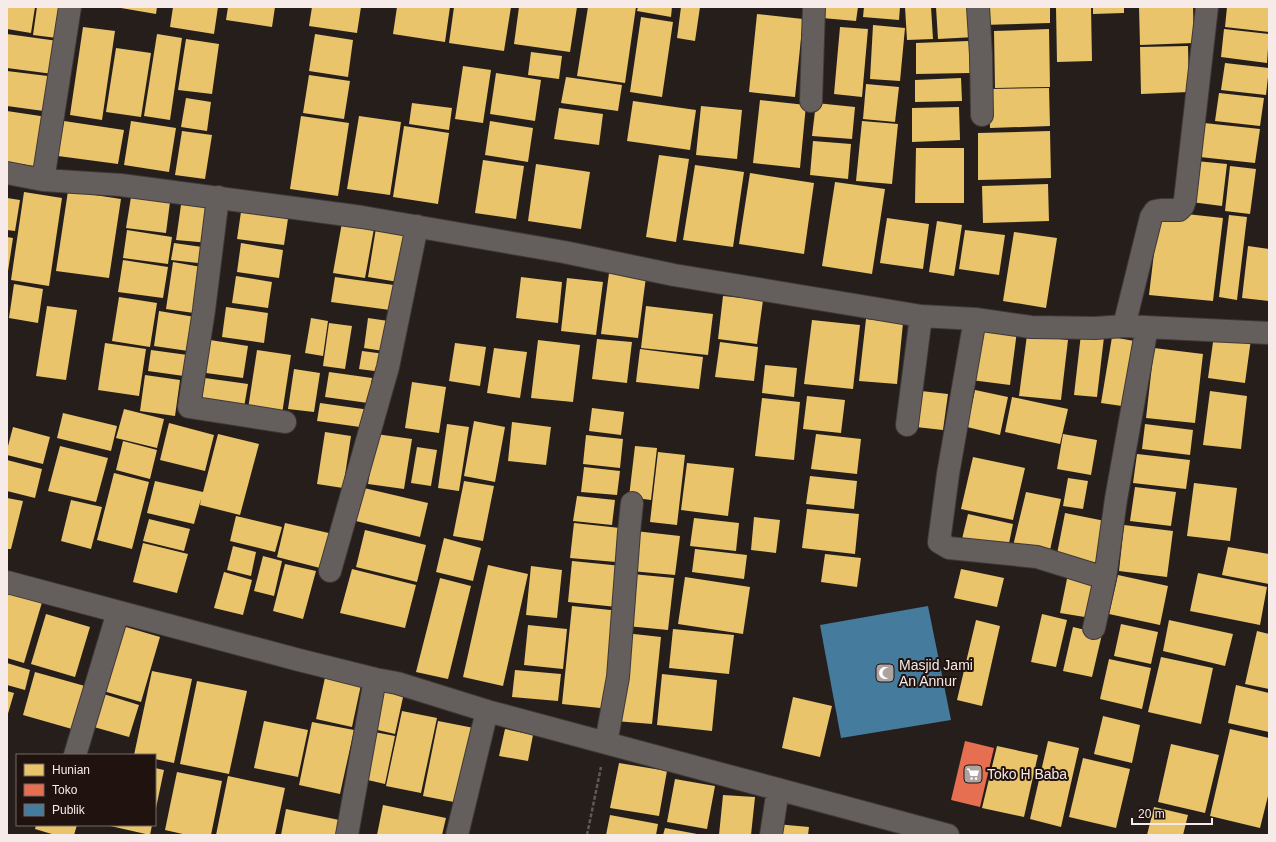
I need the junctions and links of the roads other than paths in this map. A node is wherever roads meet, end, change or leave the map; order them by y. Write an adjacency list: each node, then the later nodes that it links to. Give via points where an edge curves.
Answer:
1 (70, 7): 8 (street)
2 (814, 7): 5 (street)
3 (978, 7): 6 (street, via 982,55)
4 (1207, 7): 13 (street, via 1185,200 1179,210 1155,211 1151,217)
5 (811, 101)
6 (982, 115)
7 (7, 173): 8 (street)
8 (43, 180): 9 (street, via 121,185)
9 (218, 197): 10 (street); 16 (street, via 189,407)
10 (417, 226): 11 (street, via 674,275); 19 (street, via 388,367)
11 (921, 316): 12 (street); 17 (street)
12 (975, 319): 13 (street, via 1031,327); 20 (street, via 939,542 948,548 1037,557)
13 (1124, 326): 14 (street)
14 (1147, 327): 15 (street); 20 (street, via 1116,499)
15 (1269, 333)
16 (285, 422)
17 (908, 425)
18 (632, 503): 26 (street, via 618,676)
19 (330, 571)
20 (1105, 578): 23 (street)
21 (7, 582): 22 (street)
22 (118, 612): 24 (street); 27 (street)
23 (1094, 628)
24 (375, 679): 25 (street, via 397,683); 30 (street)
25 (487, 711): 26 (street); 31 (street)
26 (606, 743): 28 (street)
27 (75, 754)
28 (778, 789): 29 (street); 32 (street)
29 (895, 828): 33 (street)
30 (347, 835)
31 (457, 835)
32 (771, 835)
33 (948, 835)

